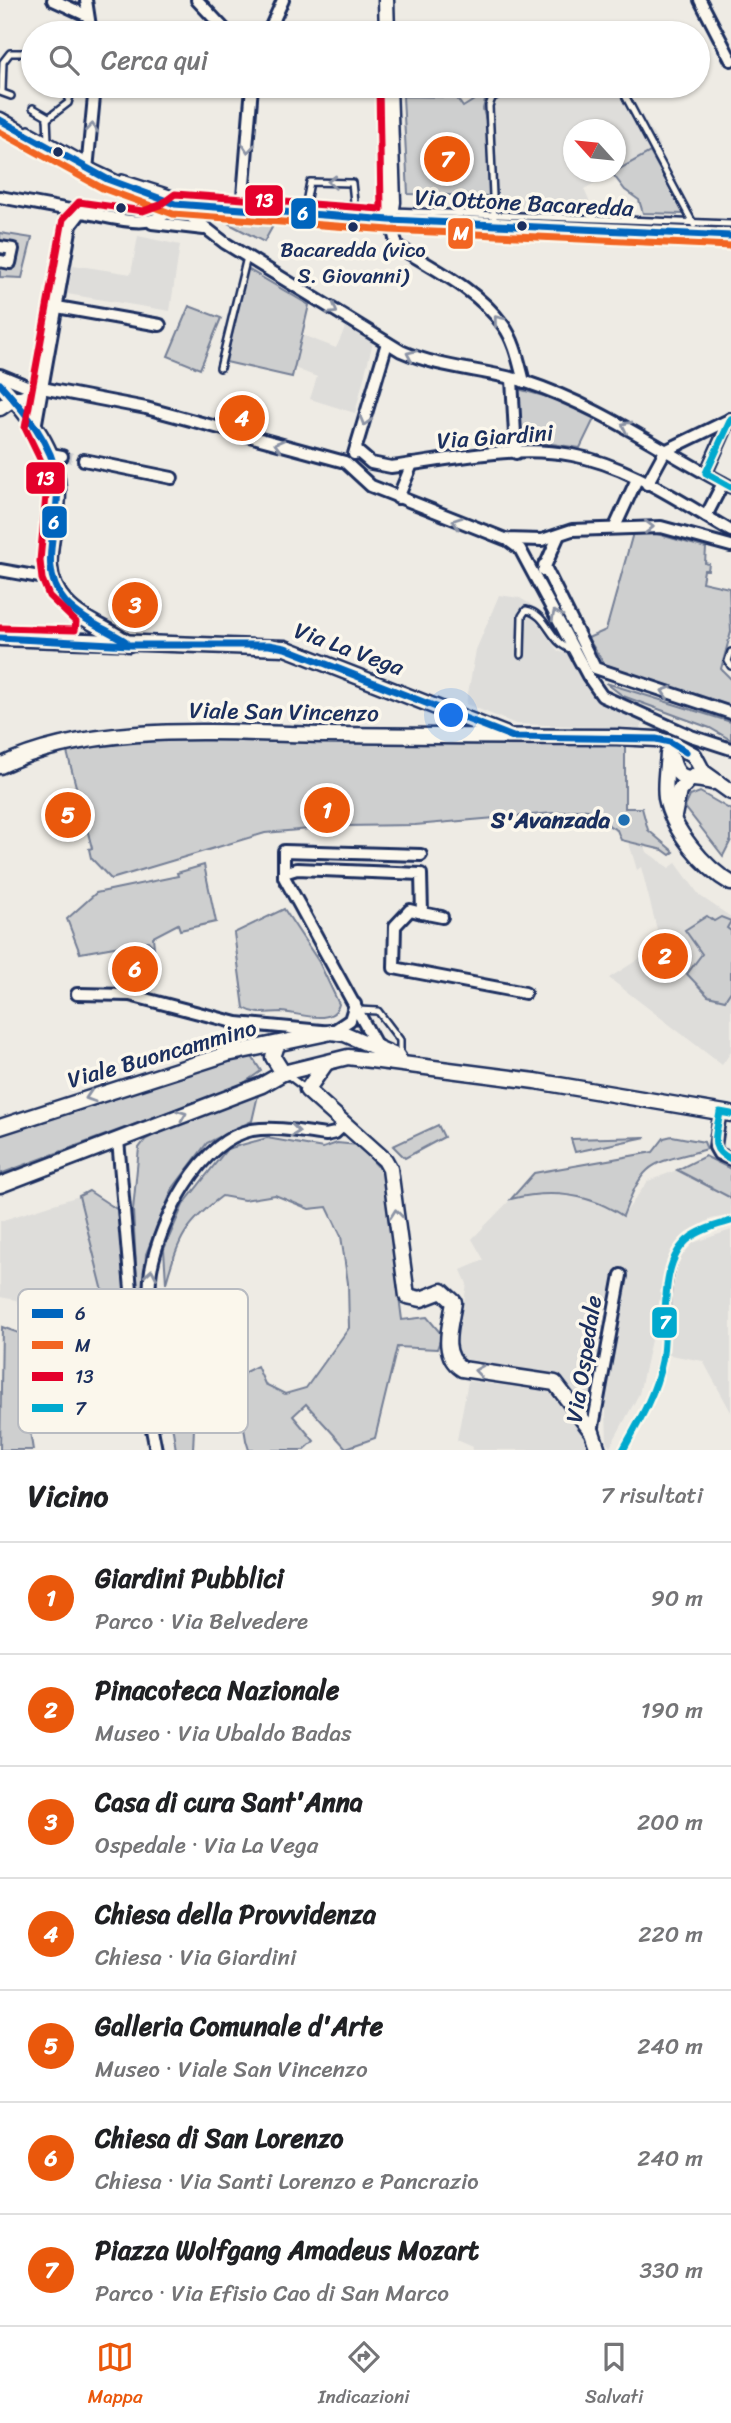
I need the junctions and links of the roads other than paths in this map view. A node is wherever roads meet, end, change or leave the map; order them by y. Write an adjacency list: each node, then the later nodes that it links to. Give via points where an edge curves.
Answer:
1 (53, 0): 7 (street)
2 (86, 0): 7 (street)
3 (197, 0): 9 (street)
4 (283, 0): 10 (street)
5 (386, 0): 11 (street)
6 (700, 0): 13 (street)
7 (88, 16): 8 (street)
8 (89, 21)
9 (217, 21)
10 (273, 21)
11 (387, 21)
12 (731, 32): 13 (street)
13 (720, 38): 15 (street)
14 (21, 53): 16 (lane, via 10,53 3,62)
15 (731, 60)
16 (1, 91): 17 (lane)
17 (11, 96)
18 (69, 98): 26 (lane)
19 (94, 98): 29 (street, one-way to 19)
20 (252, 98): 32 (street, one-way to 32)
21 (389, 98): 36 (street)
22 (492, 98): 37 (lane)
23 (627, 98): 41 (lane)
24 (33, 108): 26 (lane)
25 (0, 113): 28 (lane, Via Ottone Bacaredda)
26 (47, 119): 28 (lane)
27 (0, 120): 28 (street, Via Ottone Bacaredda)
28 (49, 144): 29 (street, Via Ottone Bacaredda)
29 (87, 166): 31 (street, Via Ottone Bacaredda, via 142,195); 32 (lane, Via Ottone Bacaredda, via 173,194)
30 (0, 197): 34 (street)
31 (175, 204): 32 (street, Via Ottone Bacaredda); 38 (street); 40 (street)
32 (242, 207): 33 (street, Via Ottone Bacaredda)
33 (304, 211): 35 (street, Via Ottone Bacaredda); 35 (lane, one-way to 33, via 352,183 310,182)
34 (80, 212): 38 (street); 46 (street, via 71,225)
35 (355, 214): 36 (street, Via Ottone Bacaredda)
36 (391, 216): 37 (street, Via Ottone Bacaredda); 52 (street, one-way to 36, via 504,325 474,295 397,246)
37 (494, 221): 41 (street, Via Ottone Bacaredda)
38 (152, 223): 40 (street)
39 (731, 225): 41 (lane, Via Ottone Bacaredda)
40 (204, 229): 44 (street)
41 (696, 229): 42 (street, Via Ottone Bacaredda)
42 (731, 236)
43 (0, 247): 45 (street, via 13,249 10,262)
44 (247, 257): 48 (street, one-way to 48); 49 (lane)
45 (0, 261)
46 (57, 307): 47 (street); 54 (street)
47 (160, 326)
48 (387, 343): 51 (street, one-way to 48, via 429,363); 59 (street, one-way to 59)
49 (220, 368)
50 (0, 375): 54 (street)
51 (512, 379): 52 (street); 61 (street)
52 (524, 382): 60 (street, one-way to 52, via 637,432)
53 (0, 384): 55 (street)
54 (40, 385): 55 (street); 58 (street); 63 (street, one-way to 54, via 146,408)
55 (13, 399): 56 (street); 58 (street)
56 (0, 408)
57 (731, 419): 60 (street); 66 (street)
58 (34, 429): 80 (street, via 56,455)
59 (357, 451): 63 (street); 64 (street)
60 (665, 451): 66 (street); 68 (street)
61 (516, 453): 65 (street, Via Giardini); 68 (street, Via Giardini, via 570,454)
62 (85, 460): 67 (street)
63 (345, 462): 69 (street)
64 (376, 464): 65 (street, Via Giardini); 69 (street)
65 (412, 464): 71 (street)
66 (706, 473): 70 (street)
67 (172, 478)
68 (642, 481): 72 (street, Via Giardini); 73 (street)
69 (366, 483): 71 (street)
70 (727, 485): 72 (street)
71 (398, 498): 76 (street, one-way to 71)
72 (706, 516): 74 (street, Via Giardini)
73 (615, 527): 75 (street, via 572,530); 77 (street, one-way to 77, via 661,527)
74 (731, 531)
75 (558, 537): 76 (street); 78 (street)
76 (505, 539): 81 (street, via 520,549)
77 (731, 547)
78 (544, 565): 81 (street); 90 (street, one-way to 78, via 596,668)
79 (0, 570): 80 (street)
80 (51, 579): 82 (street, via 67,605)
81 (540, 584): 86 (street, one-way to 81)
82 (87, 617): 84 (street); 85 (street)
83 (0, 638): 84 (street, Via La Vega)
84 (82, 641): 85 (street, Via La Vega)
85 (130, 645): 91 (street, Via La Vega, via 285,648)
86 (574, 650): 88 (lane, via 560,646 537,615 526,610); 92 (street, via 603,696)
87 (731, 652): 89 (lane)
88 (521, 654)
89 (731, 666)
90 (731, 713)
91 (464, 717): 93 (street); 94 (street, Via La Vega)
92 (691, 736): 96 (street); 97 (street)
93 (456, 737): 94 (street, Viale San Vincenzo); 99 (street, Viale San Vincenzo, via 122,737 76,740 29,752)
94 (513, 737): 95 (street, Viale San Vincenzo)
95 (656, 739): 97 (street, Viale San Vincenzo); 98 (street)
96 (731, 750)
97 (688, 752): 98 (street); 100 (street, via 697,758)
98 (669, 763): 100 (street, via 676,774); 102 (street, via 666,794)
99 (0, 766)
100 (701, 776): 101 (street); 102 (street, via 676,799)
101 (731, 792)
102 (673, 817): 105 (street, via 706,862)
103 (421, 856): 104 (street, via 284,851)
104 (284, 873): 106 (street, via 297,869 421,874); 110 (street)
105 (731, 884)
106 (422, 912): 107 (street); 108 (street, via 410,910 395,926 394,968)
107 (442, 917)
108 (525, 993)
109 (78, 994): 112 (street, via 130,995 237,1023)
110 (357, 1007): 111 (street); 113 (street, via 350,1020); 118 (lane, via 378,1011 400,1040)
111 (366, 1026): 114 (street); 116 (street)
112 (279, 1027): 113 (street); 115 (street)
113 (332, 1032): 114 (street); 115 (street, Viale Buoncammino)
114 (363, 1043): 116 (street); 117 (street)
115 (276, 1045): 121 (street, via 273,1057); 125 (street, Viale Buoncammino, one-way to 125, via 227,1054)
116 (379, 1050): 118 (street)
117 (348, 1057): 119 (street); 120 (street)
118 (400, 1058): 120 (street)
119 (327, 1062): 121 (street); 122 (street)
120 (415, 1064): 123 (street)
121 (283, 1073): 122 (lane); 126 (street, one-way to 121)
122 (307, 1090): 124 (street)
123 (726, 1113): 127 (street, via 715,1147)
124 (345, 1124): 132 (street, one-way to 124, via 157,1245 173,1208 220,1144 239,1134 266,1129 327,1135); 133 (street, one-way to 124, via 555,1382 462,1369 453,1362 448,1342 452,1297 442,1291 421,1299 407,1296 390,1169)
125 (0, 1127)
126 (118, 1140): 128 (street); 131 (street)
127 (731, 1159)
128 (0, 1185)
129 (731, 1222): 135 (lane, via 699,1232 676,1255 654,1391)
130 (621, 1275): 133 (street, Via Ospedale)
131 (131, 1289)
132 (149, 1289)
133 (592, 1432): 134 (street, Via Ospedale)
134 (598, 1450)
135 (623, 1450)

